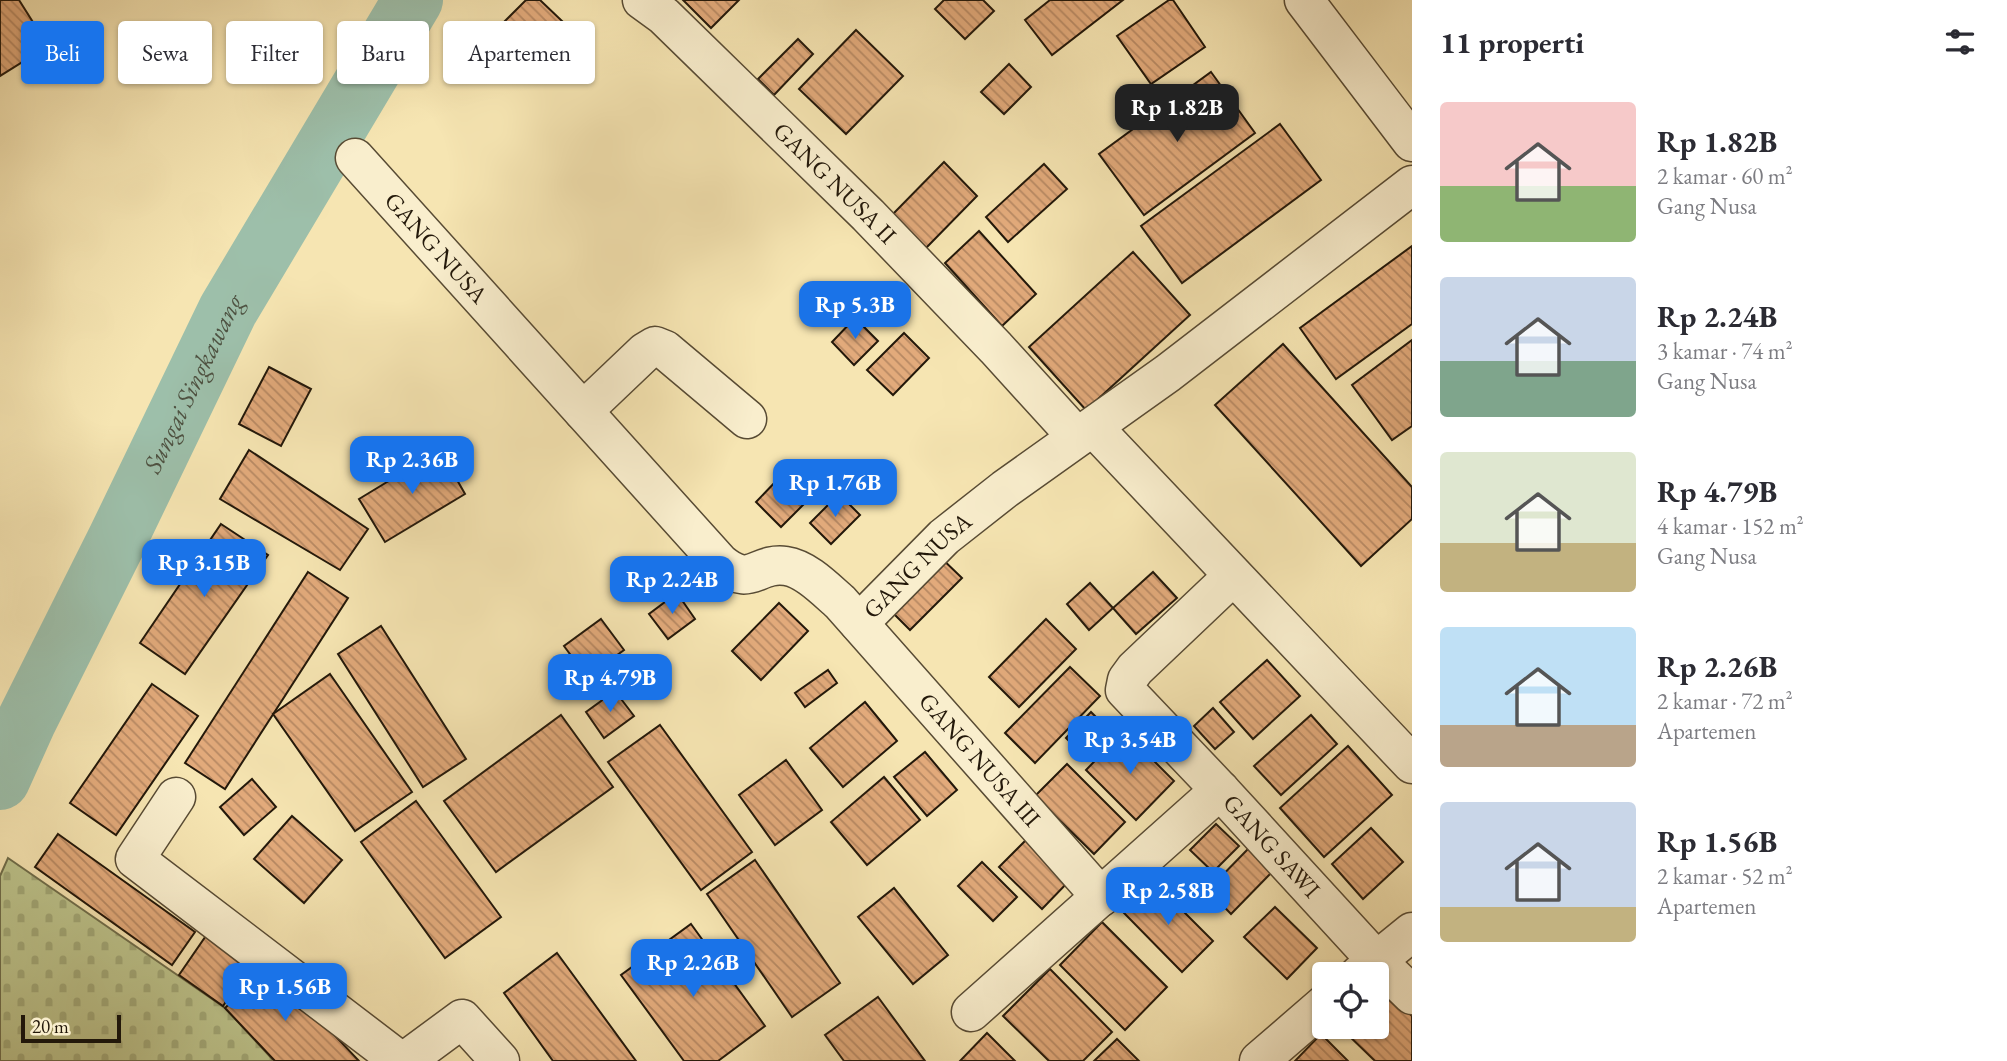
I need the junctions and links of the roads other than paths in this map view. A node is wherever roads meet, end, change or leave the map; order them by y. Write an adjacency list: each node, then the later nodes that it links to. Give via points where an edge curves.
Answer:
1 (642, 0): 8 (street, GANG NUSA II, via 664,16)
2 (1304, 0): 3 (street)
3 (1412, 142)
4 (355, 158): 6 (street, GANG NUSA)
5 (1412, 185): 8 (street, GANG NUSA)
6 (583, 411): 7 (street, via 655,346); 10 (street, GANG NUSA, via 732,573 789,566 820,585)
7 (747, 419)
8 (1085, 432): 9 (street, GANG NUSA II); 10 (street, GANG NUSA, via 944,537)
9 (1233, 576): 11 (street, GANG NUSA II); 12 (street, GANG SAWI, via 1135,669 1125,690)
10 (859, 623): 14 (street, GANG NUSA III)
11 (1412, 764)
12 (1220, 790): 14 (street); 16 (street, GANG SAWI)
13 (176, 797): 22 (street, via 135,859)
14 (1101, 897): 20 (street)
15 (1412, 932): 17 (street)
16 (1364, 962)
17 (1374, 962)
18 (1389, 980): 19 (street, GANG SAWI)
19 (1412, 995)
20 (971, 1012)
21 (1312, 1015): 24 (street)
22 (403, 1061): 23 (street, via 462,1019)
23 (500, 1061)
24 (1259, 1061)

